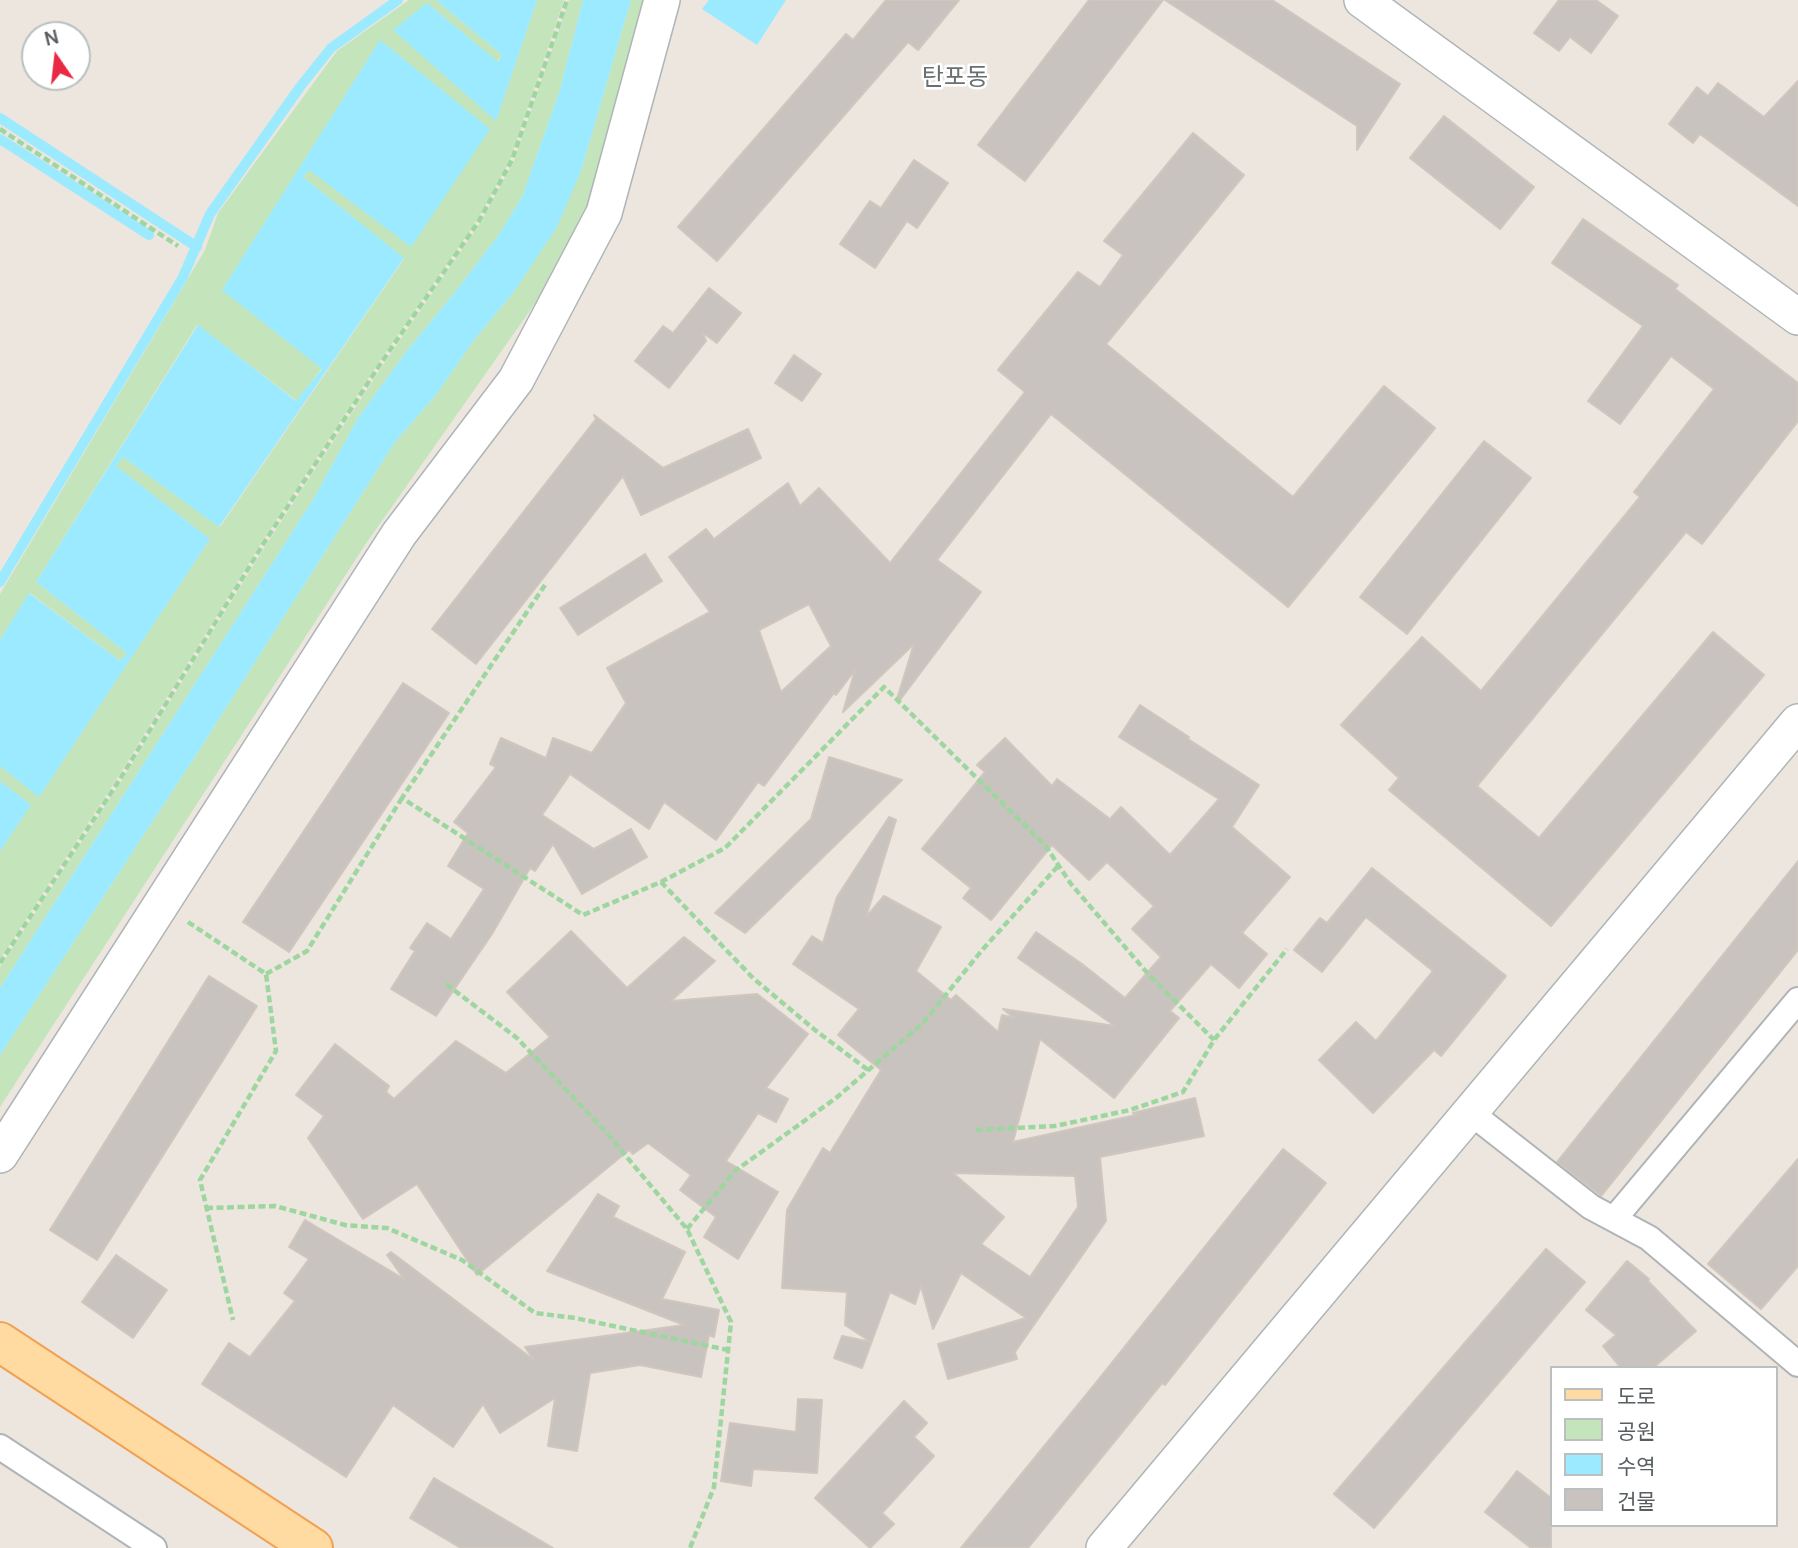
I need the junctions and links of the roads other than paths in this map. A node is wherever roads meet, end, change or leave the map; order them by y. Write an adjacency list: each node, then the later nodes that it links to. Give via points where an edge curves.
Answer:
1 (662, 0): 7 (street, via 604,213 516,380 399,534)
2 (1372, 2): 3 (street)
3 (1798, 317)
4 (1798, 722): 6 (street)
5 (1798, 1000): 8 (street)
6 (1471, 1113): 8 (street, via 1591,1208); 14 (street)
7 (0, 1156)
8 (1614, 1219): 10 (street, via 1649,1238)
9 (0, 1342): 13 (main road)
10 (1798, 1364)
11 (0, 1447): 12 (street)
12 (154, 1548)
13 (313, 1548)
14 (1104, 1548)

